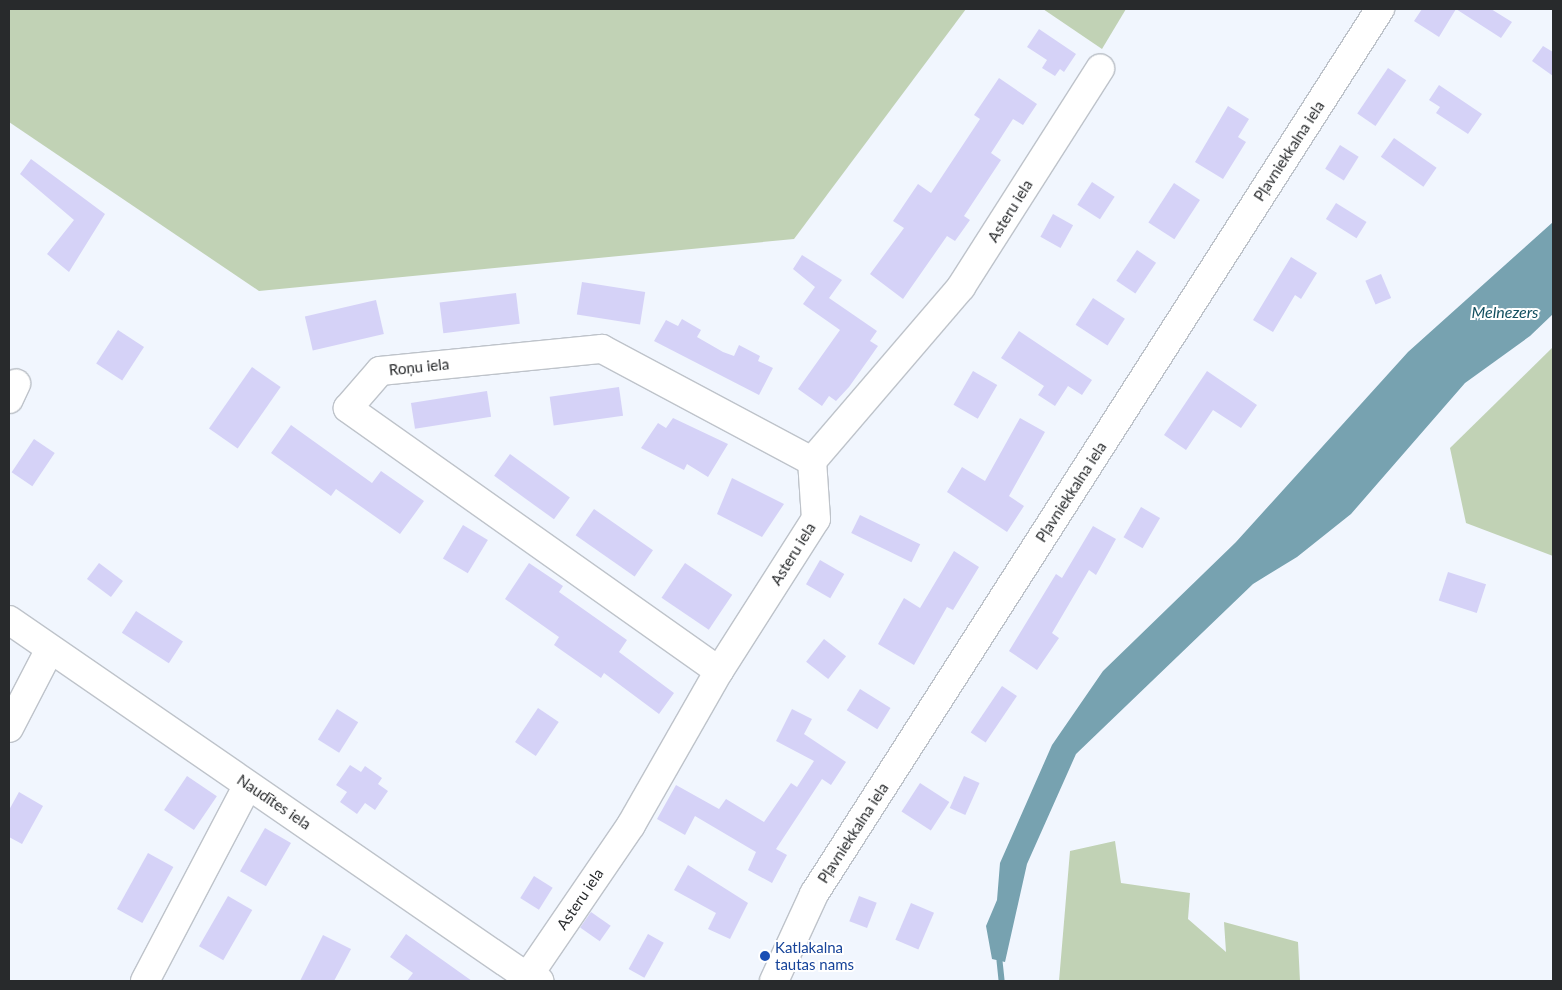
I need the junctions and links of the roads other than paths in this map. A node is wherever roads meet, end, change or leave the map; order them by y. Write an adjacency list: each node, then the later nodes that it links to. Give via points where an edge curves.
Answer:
1 (1380, 9): 11 (street, Pļavniekkalna iela, via 814,894)
2 (1100, 69): 3 (street, Asteru iela, via 961,288)
3 (812, 461): 6 (street, Asteru iela, via 816,519); 6 (street, Roņu iela, via 602,349 380,371 348,408)
4 (9, 620): 5 (street, Naudītes iela)
5 (50, 649): 7 (street); 8 (street, Naudītes iela)
6 (719, 671): 9 (street, Asteru iela, via 631,825)
7 (9, 728)
8 (248, 785): 9 (street, Naudītes iela); 10 (street)
9 (523, 977)
10 (145, 981)
11 (774, 981)

